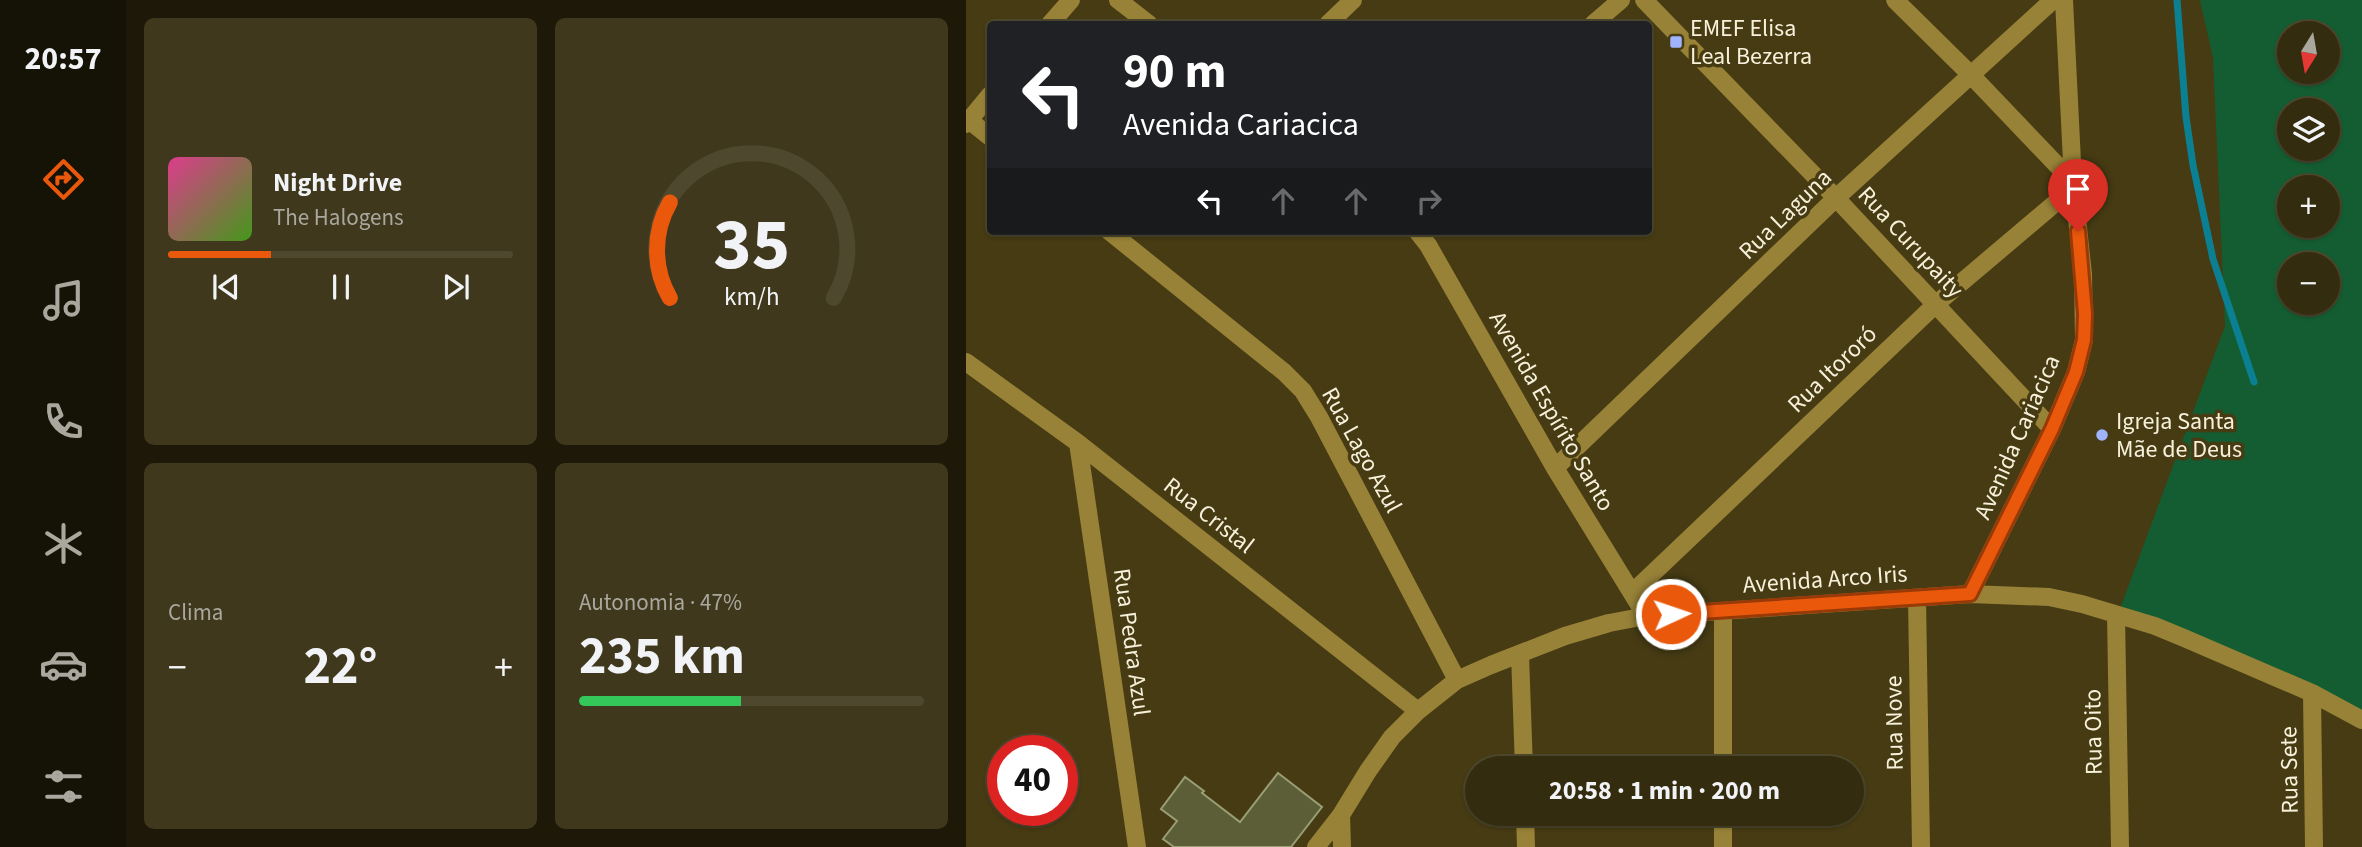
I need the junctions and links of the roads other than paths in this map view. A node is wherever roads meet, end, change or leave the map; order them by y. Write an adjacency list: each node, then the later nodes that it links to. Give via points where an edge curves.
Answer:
1 (1071, 0): 9 (street)
2 (1118, 0): 10 (street)
3 (1353, 0): 11 (street)
4 (1621, 0): 12 (street)
5 (1644, 0): 18 (street, Rua Curupaity)
6 (1895, 0): 13 (street)
7 (2053, 0): 13 (street, Rua Laguna)
8 (2064, 0): 17 (street, Avenida Cariacica)
9 (1053, 21)
10 (1145, 21)
11 (1331, 21)
12 (1596, 21)
13 (1970, 74): 17 (street); 18 (street, Rua Laguna)
14 (987, 99): 15 (street)
15 (968, 122): 16 (street)
16 (987, 135)
17 (2073, 185): 21 (street, Rua Itororó); 23 (street, Avenida Cariacica, via 2083,274 2084,340)
18 (1836, 198): 21 (street, Rua Curupaity); 25 (street, Rua Laguna)
19 (1114, 235): 33 (street, Rua Lago Azul, via 1303,391)
20 (1420, 235): 25 (street, Avenida Espírito Santo)
21 (1936, 304): 23 (street, Rua Curupaity); 26 (street, Rua Itororó)
22 (966, 362): 24 (street, Rua Cristal)
23 (2052, 429): 27 (street, Avenida Cariacica)
24 (1078, 443): 35 (street, Rua Cristal); 42 (street, Rua Pedra Azul)
25 (1555, 468): 26 (street, Avenida Espírito Santo)
26 (1632, 593): 30 (street, Avenida Espírito Santo)
27 (1970, 594): 28 (street, Avenida Arco Iris); 31 (street, Avenida Arco Iris, via 2049,597)
28 (1917, 598): 29 (street, Avenida Arco Iris); 47 (street, Rua Nove)
29 (1723, 611): 30 (street, Avenida Arco Iris); 38 (street)
30 (1646, 615): 32 (street, Avenida Arco Iris, via 1565,636)
31 (2116, 615): 34 (street, Avenida Arco Iris, via 2155,626); 48 (street, Rua Oito)
32 (1520, 654): 33 (street, Avenida Arco Iris); 37 (street)
33 (1457, 680): 35 (street, Avenida Arco Iris)
34 (2312, 693): 36 (street, Avenida Arco Iris); 49 (street, Rua Sete)
35 (1418, 711): 39 (street, Avenida Arco Iris, via 1392,737)
36 (2362, 720)
37 (1524, 756)
38 (1723, 756)
39 (1341, 815): 43 (street, Avenida Arco Iris); 44 (street)
40 (1525, 826): 45 (street)
41 (1723, 826): 46 (street)
42 (1137, 847)
43 (1316, 847)
44 (1342, 847)
45 (1526, 847)
46 (1723, 847)
47 (1921, 847)
48 (2120, 847)
49 (2314, 847)

